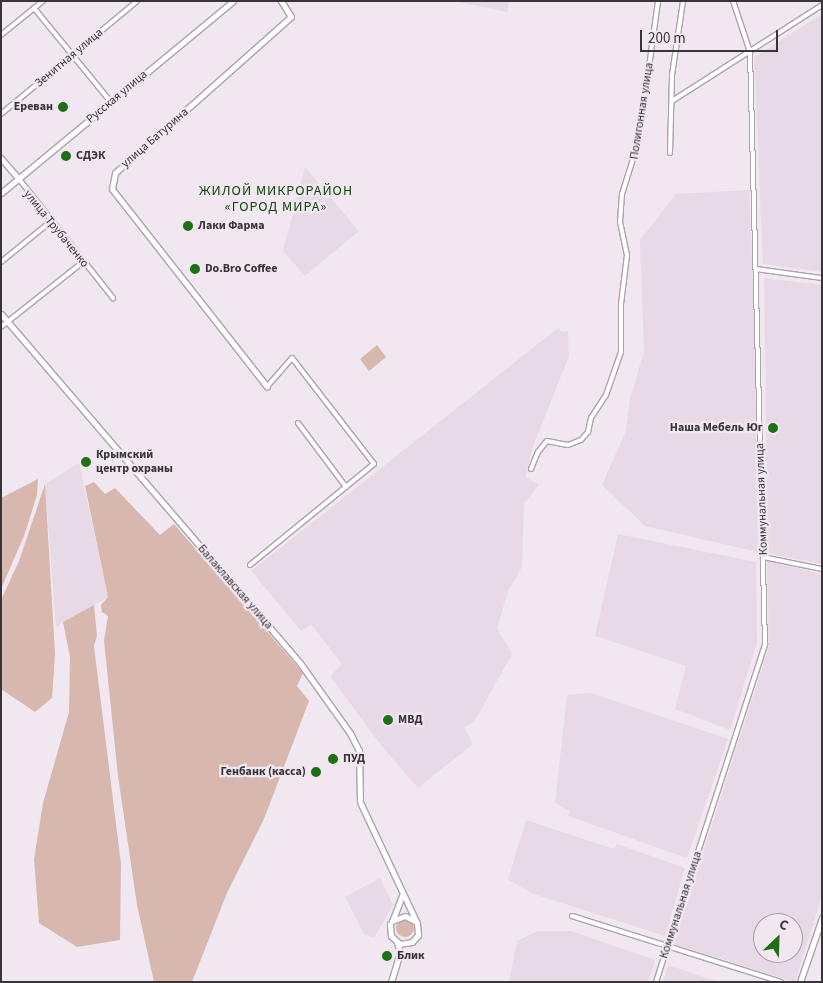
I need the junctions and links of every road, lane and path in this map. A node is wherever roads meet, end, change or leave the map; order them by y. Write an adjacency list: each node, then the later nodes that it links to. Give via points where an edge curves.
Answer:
1 (43, 1): 9 (street)
2 (137, 1): 12 (street, Зенитная улица)
3 (233, 1): 14 (main road, Русская улица)
4 (281, 1): 29 (street, улица Батурина, via 291,17 115,173 112,189)
5 (658, 1): 31 (street, Полигонная улица, via 639,140 622,194 620,222 627,255 621,304 621,352 606,395 591,418 588,432 581,440 568,445 547,441)
6 (683, 1): 13 (street, Полигонная улица, via 672,75)
7 (732, 1): 11 (street, Коммунальная улица)
8 (822, 5): 11 (street)
9 (34, 8): 10 (street); 12 (street)
10 (1, 35)
11 (750, 52): 13 (street); 23 (street, Коммунальная улица)
12 (72, 56): 14 (street); 15 (street, Зенитная улица)
13 (672, 101): 16 (street, Полигонная улица)
14 (111, 102): 18 (main road, Русская улица)
15 (1, 114)
16 (670, 153)
17 (1, 158): 18 (street, улица Трубаченко)
18 (19, 179): 19 (main road, Русская улица); 20 (street, улица Трубаченко)
19 (1, 193)
20 (50, 222): 21 (street); 22 (street, улица Трубаченко)
21 (1, 262)
22 (83, 262): 25 (street, улица Трубаченко); 27 (street)
23 (756, 269): 24 (street); 33 (street, Коммунальная улица)
24 (822, 278)
25 (113, 298)
26 (1, 314): 27 (main road, Балаклавская улица)
27 (8, 322): 28 (street); 36 (main road, Балаклавская улица, via 300,663 350,733 359,751 360,802)
28 (1, 327)
29 (267, 387): 32 (street, via 292,358 374,464)
30 (298, 423): 32 (street)
31 (531, 469)
32 (346, 486): 34 (street)
33 (764, 557): 35 (street); 43 (street, Коммунальная улица, via 765,644)
34 (250, 565)
35 (822, 569)
36 (402, 896): 39 (main road); 40 (main road, Балаклавская улица)
37 (572, 916): 43 (street)
38 (822, 918): 48 (street)
39 (391, 922): 40 (main road, via 405,916); 41 (main road, via 390,933)
40 (417, 923): 42 (main road, via 418,935)
41 (397, 942): 42 (main road); 44 (main road)
42 (406, 944): 44 (main road)
43 (668, 946): 46 (street, Коммунальная улица); 47 (street)
44 (400, 952): 45 (main road)
45 (391, 982)
46 (656, 982)
47 (780, 982)
48 (800, 982)

